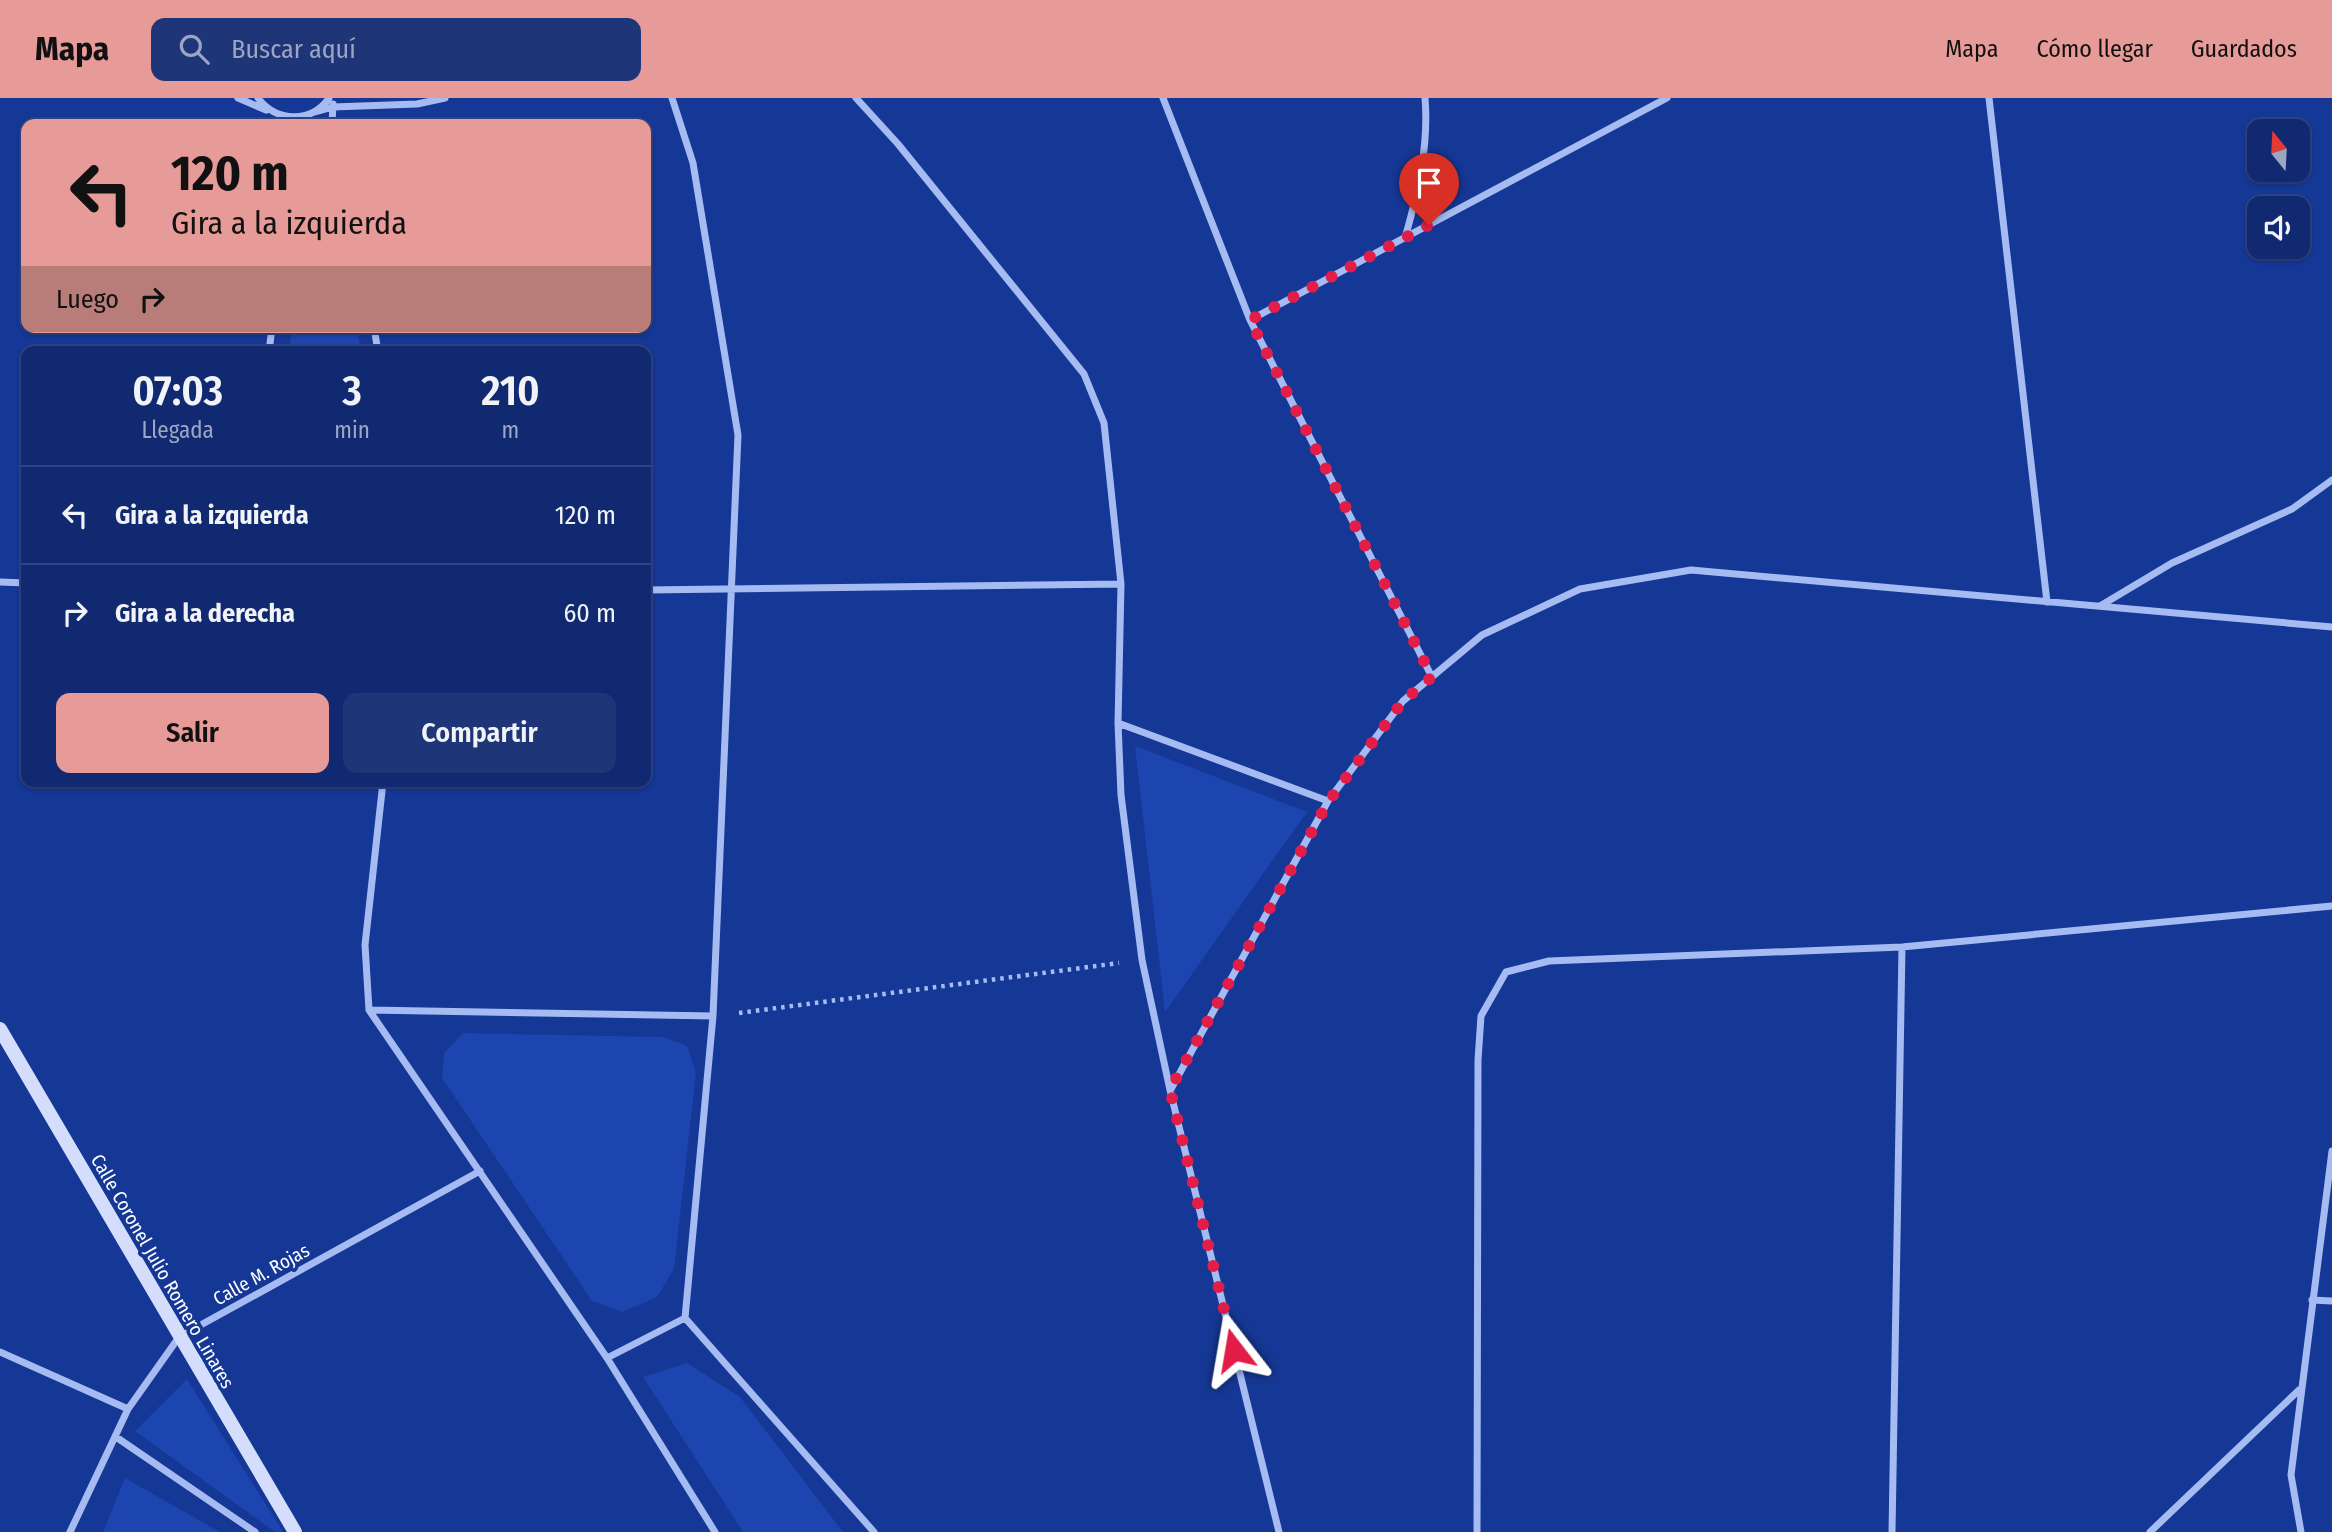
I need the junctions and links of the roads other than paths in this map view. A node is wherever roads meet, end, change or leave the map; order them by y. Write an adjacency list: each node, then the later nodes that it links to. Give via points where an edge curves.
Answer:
1 (238, 98): 13 (street)
2 (258, 98): 13 (street)
3 (331, 98): 11 (street); 12 (street)
4 (445, 98): 11 (street, via 417,104)
5 (672, 98): 23 (street, via 694,163 738,435)
6 (856, 98): 22 (street, via 1084,374 1104,423)
7 (1163, 98): 18 (street)
8 (1424, 98): 17 (street, via 1427,127)
9 (1667, 98): 17 (street)
10 (1989, 98): 25 (street)
11 (332, 107): 12 (street); 16 (street)
12 (315, 112): 15 (street)
13 (274, 113): 14 (street)
14 (296, 119)
15 (303, 119)
16 (331, 119)
17 (1405, 238): 18 (street)
18 (1250, 320): 28 (street)
19 (2332, 480): 26 (street, via 2291,509 2172,563)
20 (0, 582): 21 (street)
21 (21, 583)
22 (1121, 584): 23 (street); 29 (street)
23 (730, 589): 24 (street); 35 (street)
24 (651, 590)
25 (2047, 601): 26 (street); 28 (street, via 1691,570 1580,589 1482,635)
26 (2100, 606): 27 (street)
27 (2332, 627)
28 (1432, 677): 31 (street, via 1403,701)
29 (1118, 723): 31 (street); 37 (street, via 1121,795 1142,960)
30 (382, 787): 34 (street, via 365,944)
31 (1328, 802): 37 (street)
32 (2332, 906): 33 (street)
33 (1902, 947): 55 (street, via 1549,961 1506,972 1480,1016); 56 (street)
34 (369, 1010): 35 (street); 39 (street)
35 (713, 1016): 42 (street)
36 (0, 1029): 43 (main road, Calle Coronel Julio Romero Linares)
37 (1170, 1090): 54 (street)
38 (2332, 1151): 40 (street)
39 (480, 1171): 43 (street, Calle M. Rojas); 45 (street)
40 (2312, 1300): 41 (street); 46 (street)
41 (2332, 1301)
42 (685, 1318): 45 (street); 53 (street)
43 (179, 1337): 47 (street, Calle M. Rojas); 51 (main road, Calle Coronel Julio Romero Linares)
44 (0, 1352): 47 (street)
45 (607, 1357): 52 (street)
46 (2300, 1390): 57 (street); 58 (street, via 2291,1475)
47 (128, 1409): 48 (street, Calle M. Rojas)
48 (116, 1437): 49 (street, Calle M. Rojas); 50 (street)
49 (70, 1532)
50 (255, 1532)
51 (295, 1532)
52 (715, 1532)
53 (874, 1532)
54 (1279, 1532)
55 (1477, 1532)
56 (1892, 1532)
57 (2150, 1532)
58 (2301, 1532)

